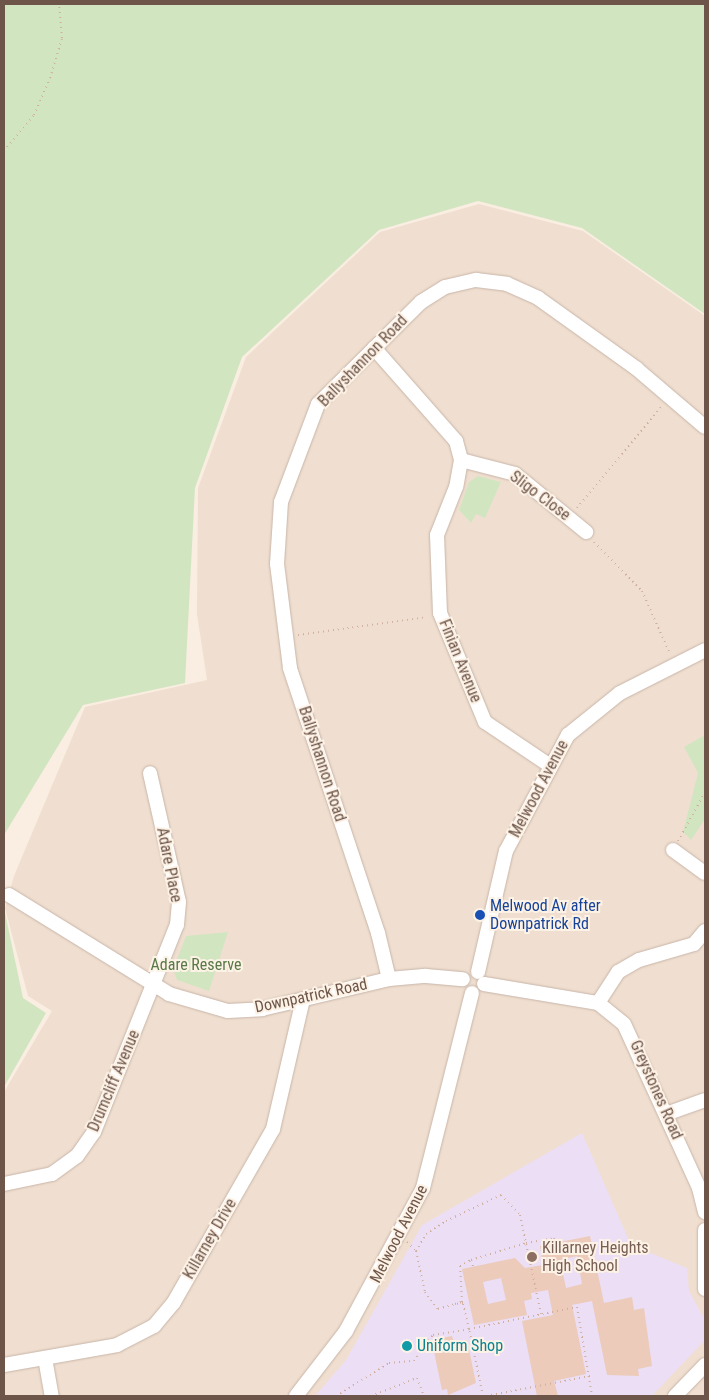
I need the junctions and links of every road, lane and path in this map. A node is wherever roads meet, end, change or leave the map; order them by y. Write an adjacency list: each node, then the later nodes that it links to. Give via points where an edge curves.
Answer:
1 (59, 4): 2 (path, via 62,38 50,78 34,115)
2 (4, 151)
3 (374, 348): 4 (street, Ballyshannon Road, via 421,302 445,287 476,280 507,284 538,298); 6 (street, via 446,425); 10 (street, Ballyshannon Road, via 318,404 281,502 276,564)
4 (669, 397): 5 (street, Ballyshannon Road); 7 (path)
5 (705, 427)
6 (461, 460): 7 (street, Sligo Close, via 515,474); 9 (street, Finian Avenue, via 456,487 437,535)
7 (569, 518): 8 (street, Sligo Close)
8 (586, 532): 12 (path, via 642,591)
9 (440, 613): 10 (path); 13 (street, Finian Avenue, via 485,722)
10 (286, 636): 21 (street, Ballyshannon Road, via 290,668 378,933)
11 (705, 650): 12 (street, Melwood Avenue)
12 (674, 664): 13 (street, Melwood Avenue, via 592,711 568,735)
13 (550, 765): 20 (street, Melwood Avenue, via 506,851)
14 (150, 773): 23 (street, Adare Place, via 178,902 177,925)
15 (705, 792): 16 (path)
16 (673, 850): 17 (street)
17 (705, 873)
18 (10, 896): 23 (street, Downpatrick Road)
19 (705, 931): 26 (street, via 694,944 638,960 618,972)
20 (481, 978): 22 (street, via 467,973); 24 (street); 26 (street, Greystones Road)
21 (389, 979): 22 (street, Downpatrick Road, via 426,976); 25 (street, Downpatrick Road)
22 (462, 979): 24 (street, via 466,990)
23 (154, 984): 25 (street, Downpatrick Road, via 197,1005 228,1010 262,1009); 29 (street, Drumcliff Avenue, via 94,1132 77,1156 52,1174)
24 (472, 993): 47 (street, Melwood Avenue, via 423,1188 346,1331)
25 (303, 1000): 42 (street, Killarney Drive, via 272,1129 174,1302 154,1326 117,1345)
26 (598, 1003): 28 (street, Greystones Road, via 624,1024 636,1043)
27 (705, 1100): 28 (street)
28 (666, 1114): 30 (street, Greystones Road)
29 (4, 1184)
30 (705, 1212)
31 (705, 1230): 38 (street)
32 (407, 1242): 35 (path)
33 (526, 1243): 34 (path, via 554,1238); 35 (path, via 520,1215 501,1195 426,1234); 36 (path); 40 (path)
34 (557, 1243)
35 (416, 1251): 39 (path, via 425,1292 438,1309)
36 (471, 1260): 37 (path); 39 (path, via 460,1266 462,1302)
37 (473, 1266)
38 (705, 1289)
39 (455, 1304): 41 (path, via 463,1303)
40 (541, 1314): 41 (path); 45 (path, via 577,1307)
41 (469, 1329): 48 (path, via 433,1335 414,1361 388,1362); 51 (path)
42 (45, 1358): 43 (street, Killarney Drive); 46 (street)
43 (4, 1365)
44 (705, 1365): 53 (street)
45 (590, 1376): 51 (path); 52 (path)
46 (52, 1396)
47 (296, 1396)
48 (336, 1396)
49 (371, 1396): 50 (path, via 417,1378)
50 (424, 1396)
51 (485, 1396)
52 (592, 1396)
53 (676, 1396)

